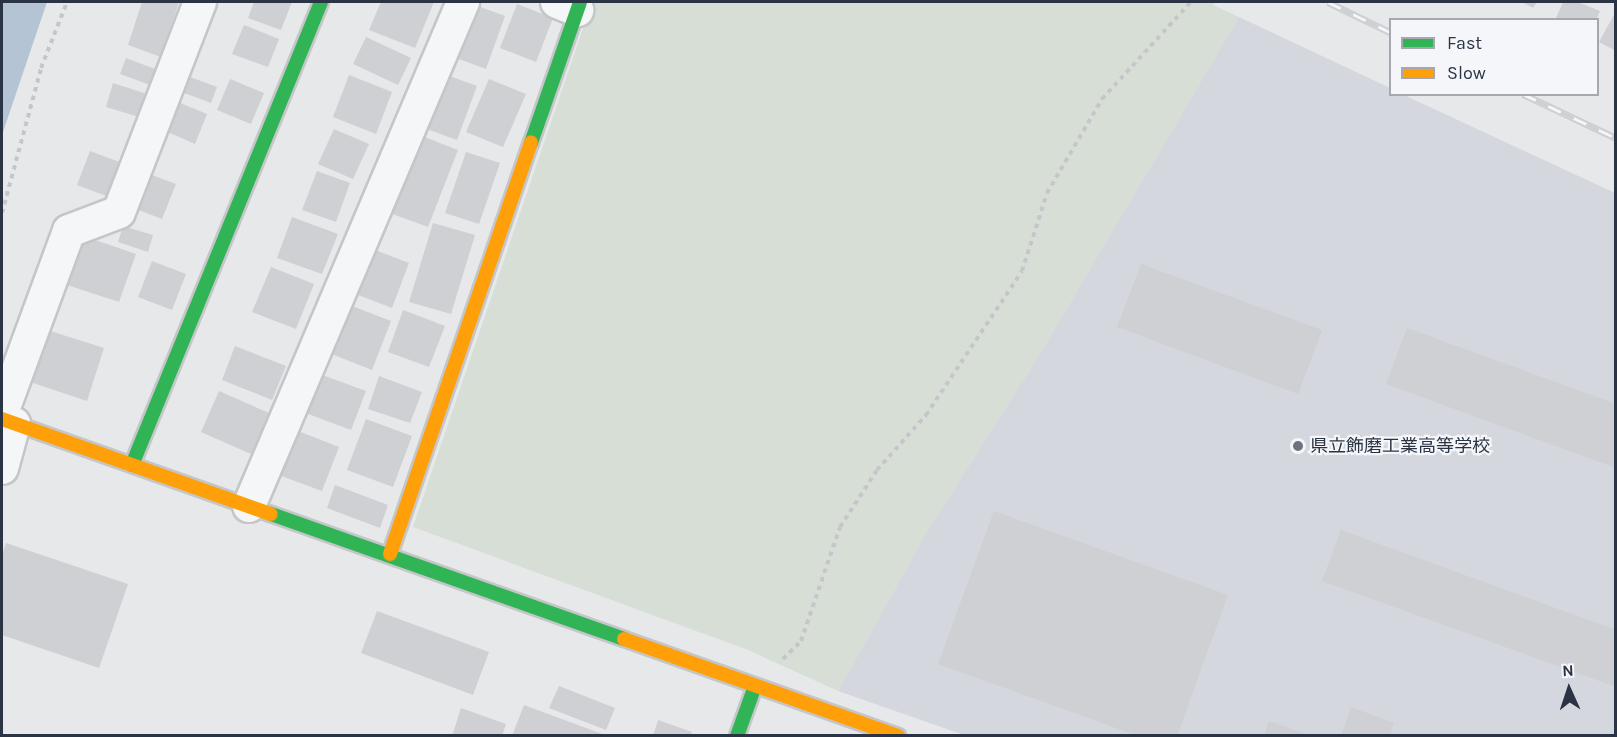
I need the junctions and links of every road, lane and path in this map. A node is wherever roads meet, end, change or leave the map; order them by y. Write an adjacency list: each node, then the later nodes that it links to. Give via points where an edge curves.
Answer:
1 (67, 2): 7 (path, via 41,68)
2 (200, 2): 8 (street, via 119,212 69,231)
3 (321, 2): 9 (street)
4 (463, 2): 11 (street)
5 (1191, 2): 13 (path, via 1102,99 1047,193 1022,271 926,415 877,470 846,517 801,641)
6 (571, 4): 12 (street)
7 (2, 213)
8 (6, 418): 9 (street); 10 (street)
9 (132, 465): 11 (street)
10 (2, 468)
11 (249, 506): 12 (street)
12 (390, 554): 13 (street)
13 (754, 686): 14 (street); 15 (street)
14 (737, 735)
15 (898, 735)

